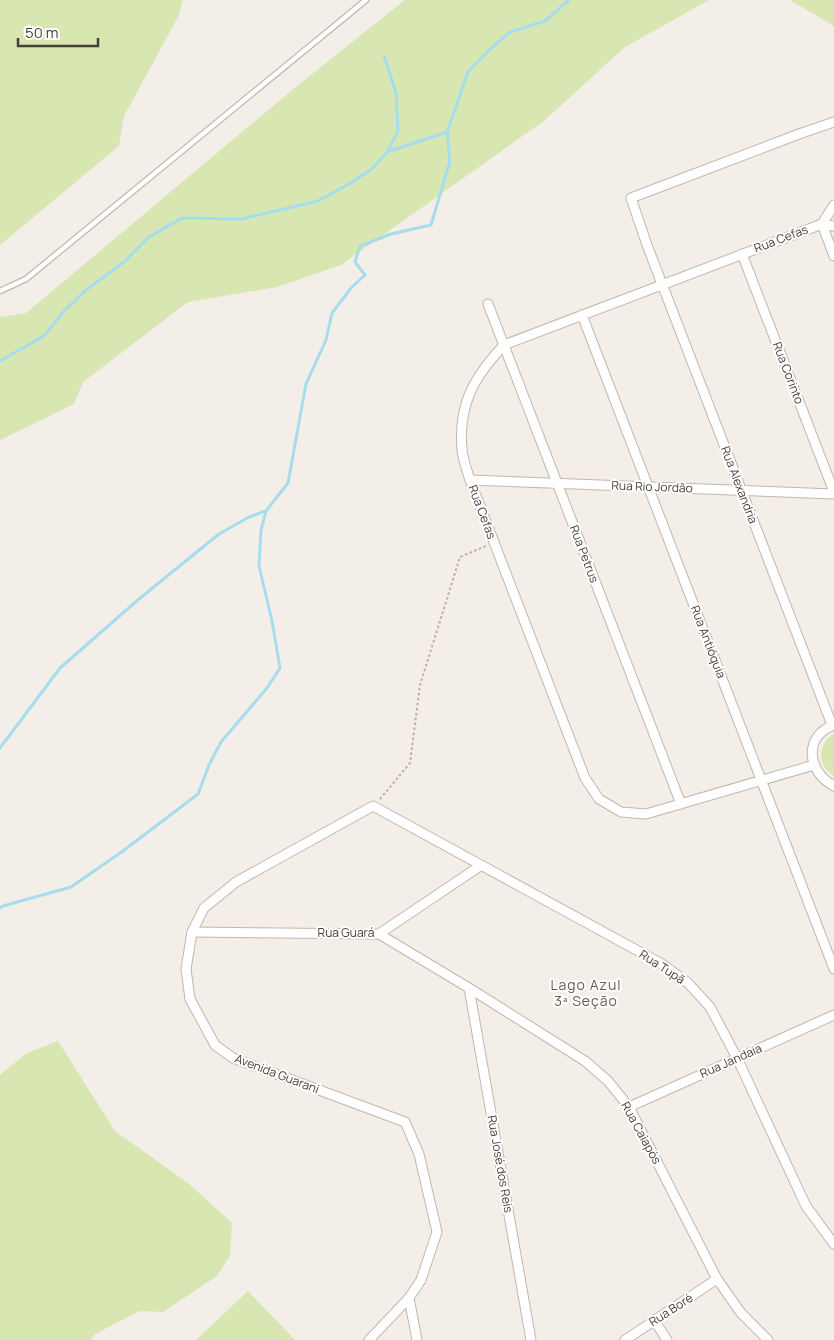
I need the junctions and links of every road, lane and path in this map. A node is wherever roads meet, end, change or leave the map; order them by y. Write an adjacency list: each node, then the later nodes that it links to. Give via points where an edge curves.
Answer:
1 (366, 0): 9 (lane, via 26,279)
2 (834, 122): 8 (street, Rua Alexandria, via 630,198)
3 (834, 205): 4 (street)
4 (822, 224): 5 (street, Rua Cefas); 6 (street, Rua Cefas); 7 (street)
5 (834, 226)
6 (742, 254): 8 (street, Rua Cefas); 17 (street, Rua Corinto)
7 (834, 256)
8 (662, 285): 11 (street, Rua Cefas); 16 (street, Rua Alexandria)
9 (0, 291)
10 (488, 304): 12 (street, Rua Petrus)
11 (582, 315): 12 (street, Rua Cefas); 15 (street, Rua Antióquia)
12 (504, 345): 13 (street, Rua Cefas, via 484,366 469,392 462,421 462,451); 14 (street, Rua Petrus)
13 (470, 480): 14 (street, Rua Rio Jordão); 18 (street, Rua Cefas)
14 (557, 483): 15 (street, Rua Rio Jordão); 23 (street, Rua Petrus)
15 (649, 487): 16 (street, Rua Rio Jordão); 21 (street, Rua Antióquia)
16 (741, 490): 17 (street, Rua Rio Jordão); 19 (street, Rua Alexandria)
17 (834, 493)
18 (494, 543): 23 (street, Rua Cefas, via 585,778 599,799 621,812 646,814); 24 (path, via 460,557 420,684 410,763)
19 (833, 725): 20 (street, via 817,738 813,746)
20 (814, 765): 21 (street, Rua Cefas); 22 (street, via 822,778)
21 (762, 780): 23 (street, Rua Cefas); 28 (street, Rua Antióquia)
22 (834, 786)
23 (681, 804)
24 (373, 806): 25 (street, Rua Tupã); 26 (street, Avenida Guarani, via 236,882 204,908)
25 (480, 866): 27 (street, Rua Guará); 31 (street, Rua Tupã, via 662,964 681,978 710,1007)
26 (192, 932): 27 (street, Rua Guará); 35 (street, Avenida Guarani, via 186,969 190,998 215,1044 233,1058 405,1122 419,1154 437,1232 421,1280)
27 (379, 934): 29 (street, Rua Caiapós)
28 (834, 969)
29 (469, 988): 32 (street, Rua Caiapós, via 585,1061 608,1081); 39 (street, Rua José dos Reis)
30 (834, 1015): 31 (street, Rua Jandaia)
31 (737, 1058): 32 (street, Rua Jandaia); 33 (street, Rua Tupã, via 806,1206)
32 (628, 1107): 34 (street, Rua Caiapós)
33 (834, 1244)
34 (717, 1279): 36 (street, Rua Boré); 42 (street, Rua Caiapós, via 741,1313)
35 (409, 1298): 37 (street, Avenida Guarani); 38 (street)
36 (654, 1320): 40 (street, Rua Boré); 41 (street)
37 (369, 1340)
38 (417, 1340)
39 (531, 1340)
40 (625, 1340)
41 (666, 1340)
42 (768, 1340)

